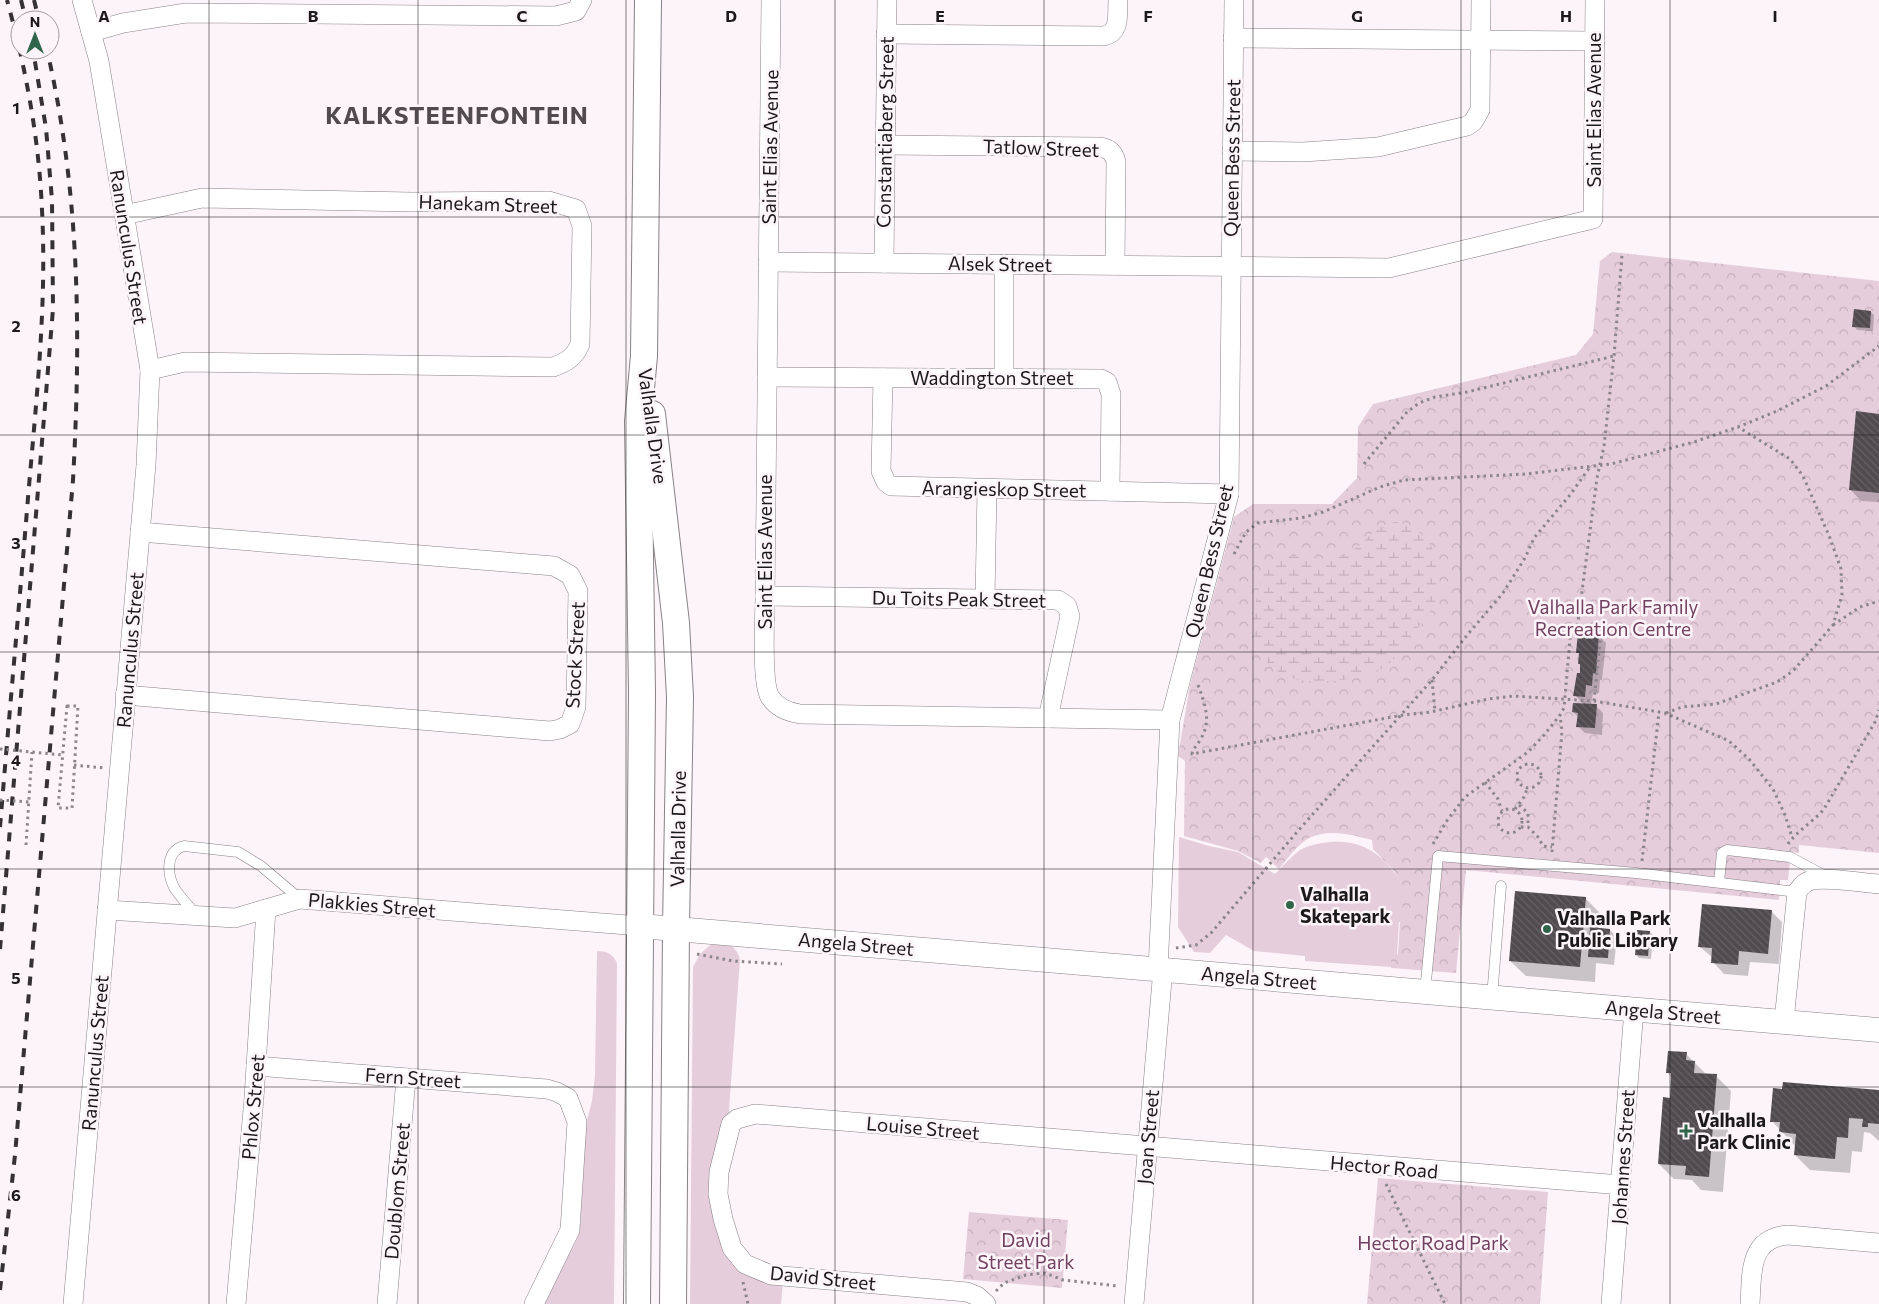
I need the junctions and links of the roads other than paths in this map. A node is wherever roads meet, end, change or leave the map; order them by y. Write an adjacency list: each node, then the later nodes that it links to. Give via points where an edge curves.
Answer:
1 (82, 0): 10 (street, Ranunculus Street)
2 (582, 0): 10 (street, via 576,11 556,16 186,12)
3 (648, 0): 24 (main road, Valhalla Drive)
4 (771, 0): 19 (street, Saint Elias Avenue)
5 (887, 0): 11 (street, Constantiaberg Street)
6 (1118, 0): 11 (street, via 1116,27 1110,35 1104,36)
7 (1234, 0): 12 (street, Queen Bess Street)
8 (1482, 0): 13 (street)
9 (1595, 0): 14 (street, Saint Elias Avenue)
10 (91, 32): 17 (street, Ranunculus Street, via 99,61)
11 (886, 34): 15 (street, Constantiaberg Street)
12 (1234, 38): 13 (street); 16 (street, Queen Bess Street)
13 (1481, 40): 14 (street); 16 (street, via 1480,110 1468,126 1378,148 1303,152)
14 (1595, 41): 18 (street, Saint Elias Avenue)
15 (885, 145): 20 (street, Constantiaberg Street); 22 (street, Tatlow Street, via 1107,149 1114,154 1116,162)
16 (1232, 150): 23 (street, Queen Bess Street)
17 (124, 215): 25 (street, Ranunculus Street); 25 (street, Hanekam Street, via 202,198 549,201 576,209 582,226 580,344 577,353 563,364 554,367 185,362)
18 (1594, 219): 23 (street, Alsek Street, via 1389,268)
19 (768, 262): 20 (street, Alsek Street); 26 (street, Saint Elias Avenue)
20 (884, 263): 21 (street, Alsek Street)
21 (1004, 264): 22 (street, Alsek Street); 28 (street)
22 (1115, 265): 23 (street, Alsek Street)
23 (1231, 266): 31 (street, Queen Bess Street)
24 (644, 356): 47 (main road, Valhalla Drive, via 638,421 642,693); 48 (main road, Valhalla Drive, via 676,623 680,697)
25 (150, 370): 32 (street, Ranunculus Street)
26 (767, 377): 27 (street, Waddington Street); 33 (street, Saint Elias Avenue)
27 (883, 378): 28 (street, Waddington Street); 29 (street, Arangieskop Street, via 881,471 886,482 897,487)
28 (1004, 378): 30 (street, Waddington Street, via 1095,378 1107,382 1111,394)
29 (987, 489): 30 (street, Arangieskop Street); 34 (street)
30 (1110, 491): 31 (street, Arangieskop Street)
31 (1229, 494): 37 (street, Queen Bess Street)
32 (140, 532): 35 (street, Ranunculus Street); 35 (street, Stock Street, via 554,566 570,575 578,591 576,707 570,724 550,731)
33 (764, 596): 34 (street, Du Toits Peak Street); 36 (street, Saint Elias Avenue, via 765,681 770,697 782,709 800,714)
34 (985, 599): 36 (street, Du Toits Peak Street, via 1058,600 1070,610)
35 (126, 696): 45 (street, Ranunculus Street)
36 (1048, 718): 37 (street, Saint Elias Avenue)
37 (1170, 720): 49 (street, Queen Bess Street)
38 (1832, 880): 39 (lane, via 1790,857 1724,851); 40 (street); 42 (street, via 1809,881)
39 (1718, 882): 42 (lane); 50 (lane, via 1438,856)
40 (1879, 884)
41 (1501, 886): 51 (lane)
42 (1797, 892): 53 (street)
43 (300, 899): 44 (street, Plakkies Street); 46 (lane, via 261,866 238,852 184,846 173,852 171,880); 47 (street, Plakkies Street)
44 (266, 909): 46 (street, Plakkies Street, via 235,918); 55 (street, Phlox Street)
45 (107, 910): 46 (street, Plakkies Street); 63 (street, Ranunculus Street)
46 (195, 914)
47 (640, 926): 48 (street, Angela Street); 67 (main road, Valhalla Drive)
48 (676, 928): 49 (street, Angela Street); 68 (main road, Valhalla Drive)
49 (1160, 969): 50 (street, Angela Street); 57 (street, Joan Street)
50 (1425, 992): 51 (street, Angela Street)
51 (1492, 997): 52 (street, Angela Street)
52 (1634, 1009): 53 (street, Angela Street); 59 (street, Johannes Street)
53 (1784, 1022): 54 (street, Angela Street)
54 (1879, 1030)
55 (256, 1066): 56 (street, Fern Street); 64 (street, Phlox Street)
56 (406, 1078): 65 (street, Doublom Street); 66 (street, Fern Street, via 547,1088 568,1098 577,1122 570,1230)
57 (1147, 1147): 58 (street, Louise Street, via 755,1114 731,1124); 59 (street, Hector Road); 61 (street, Joan Street)
58 (723, 1152): 62 (street, David Street, via 718,1194 732,1248 745,1264 770,1275 966,1292)
59 (1621, 1185): 69 (street, Johannes Street)
60 (1879, 1243): 70 (street, via 1788,1235 1768,1240 1757,1251 1753,1261)
61 (1135, 1296)
62 (985, 1303)
63 (74, 1304)
64 (236, 1304)
65 (387, 1304)
66 (534, 1304)
67 (637, 1304)
68 (673, 1304)
69 (1611, 1304)
70 (1750, 1304)

